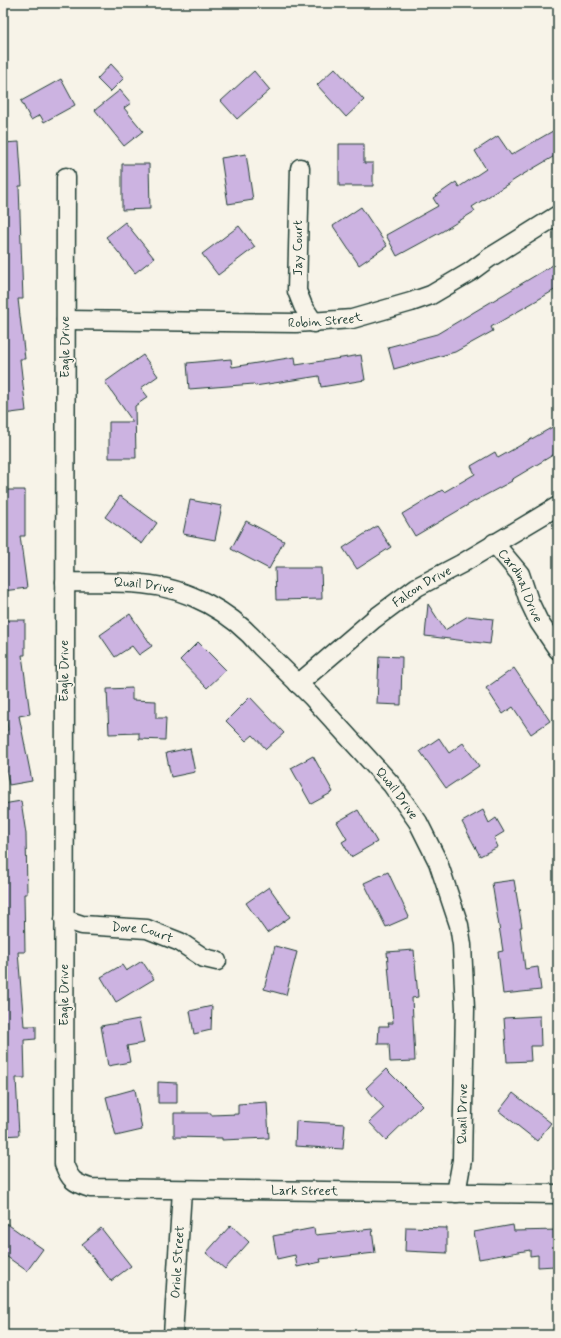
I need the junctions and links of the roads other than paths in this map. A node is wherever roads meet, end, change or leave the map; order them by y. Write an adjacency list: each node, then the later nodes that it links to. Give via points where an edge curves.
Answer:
1 (300, 168): 5 (street, Jay Court, via 297,292)
2 (66, 177): 4 (street, Eagle Drive)
3 (558, 215): 5 (street, Robin Street, via 431,294 352,319)
4 (66, 320): 5 (street, Robin Street); 8 (street, Eagle Drive)
5 (314, 323)
6 (558, 506): 7 (street, Falcon Drive)
7 (494, 543): 9 (street, Cardinal Drive, via 520,574 539,622); 10 (street, Falcon Drive, via 461,564 416,587 374,618)
8 (65, 582): 10 (street, Quail Drive, via 142,584 184,593 205,602 247,629); 11 (street, Eagle Drive)
9 (558, 650)
10 (298, 684): 15 (street, Quail Drive, via 387,779 418,822 438,862 459,925 466,1009 462,1160)
11 (64, 919): 12 (street, Dove Court, via 82,925 147,929 180,942 204,958); 13 (street, Eagle Drive)
12 (217, 961)
13 (64, 1164): 14 (street, Lark Street, via 69,1177 79,1185 90,1188)
14 (182, 1190): 15 (street, Lark Street); 17 (street, Oriole Street)
15 (456, 1193): 16 (street, Lark Street)
16 (558, 1194)
17 (173, 1335)

